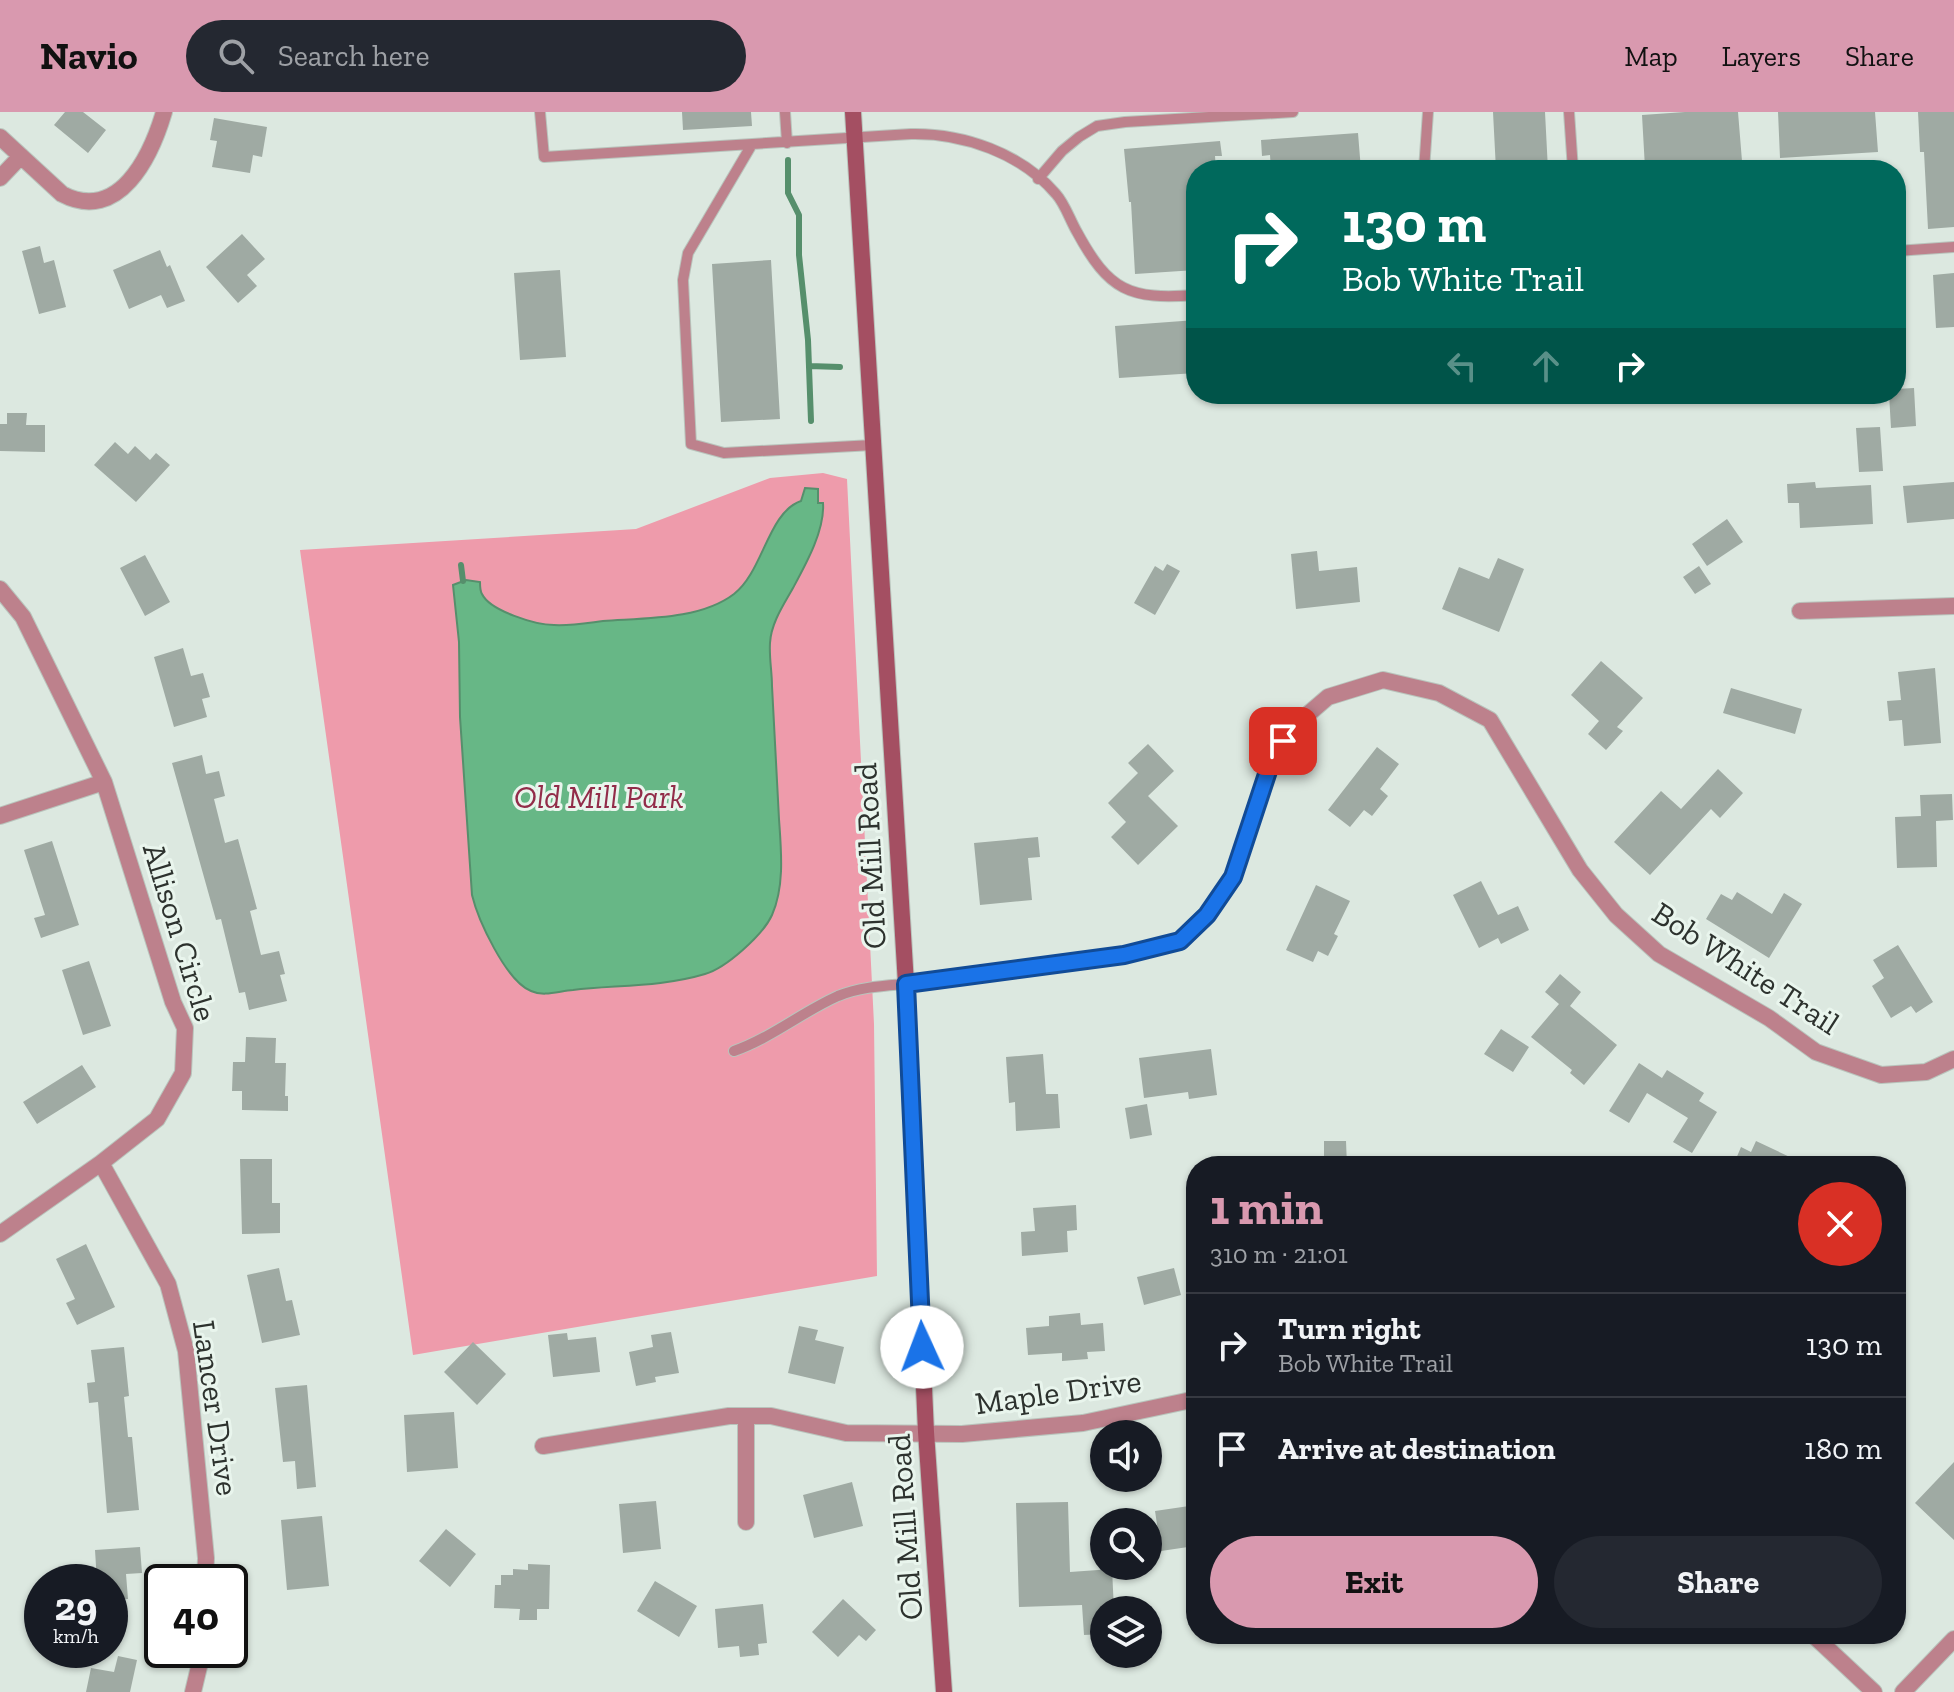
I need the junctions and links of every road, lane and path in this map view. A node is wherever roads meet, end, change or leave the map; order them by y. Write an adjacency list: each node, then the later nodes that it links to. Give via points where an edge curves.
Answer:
1 (164, 112): 12 (street, via 154,144 135,174 119,191 97,201 62,194)
2 (540, 112): 11 (lane, via 544,157)
3 (785, 112): 10 (lane)
4 (853, 112): 9 (street, Old Mill Road)
5 (1293, 112): 16 (lane, via 1097,126 1062,151)
6 (1428, 112): 13 (lane)
7 (1569, 112): 14 (lane)
8 (0, 137): 12 (street)
9 (855, 138): 10 (lane); 16 (lane, via 928,134 971,141 1018,161); 20 (street, Old Mill Road)
10 (787, 143): 11 (lane)
11 (751, 146): 20 (lane, via 688,253 683,280 691,444 724,453)
12 (21, 156): 15 (street)
13 (1425, 160)
14 (1572, 160)
15 (0, 178)
16 (1038, 179): 19 (lane, via 1056,194 1094,264 1113,284 1141,295)
17 (1954, 247): 18 (lane)
18 (1906, 250)
19 (1186, 295)
20 (873, 445): 26 (street, Old Mill Road)
21 (0, 589): 24 (street, Allison Circle, via 23,617)
22 (1954, 606): 23 (street)
23 (1800, 611)
24 (104, 782): 25 (street); 29 (street, Allison Circle, via 185,1028 183,1073 157,1119)
25 (0, 816)
26 (906, 984): 27 (lane, via 837,996); 28 (street, Bob White Trail, via 1124,955 1180,941 1207,915 1233,877 1273,756 1293,727 1328,697 1383,680 1439,693 1490,720 1580,870 1616,915 1659,954 1816,1052 1855,1066 1881,1075 1926,1072); 33 (street, Old Mill Road)
27 (734, 1051)
28 (1954, 1059)
29 (101, 1163): 30 (street, Allison Circle); 36 (street, Lancer Drive, via 168,1284 186,1351)
30 (0, 1234)
31 (1186, 1401): 33 (street, Maple Drive, via 1083,1423 962,1434)
32 (746, 1416): 33 (street, Maple Drive, via 771,1416 846,1433); 34 (street, Maple Drive); 35 (street)
33 (926, 1432): 41 (street, Old Mill Road)
34 (543, 1446)
35 (746, 1522)
36 (204, 1564)
37 (1954, 1639): 43 (street)
38 (1823, 1644): 42 (street)
39 (199, 1668): 40 (street)
40 (193, 1692)
41 (944, 1692)
42 (1874, 1692)
43 (1903, 1692)

